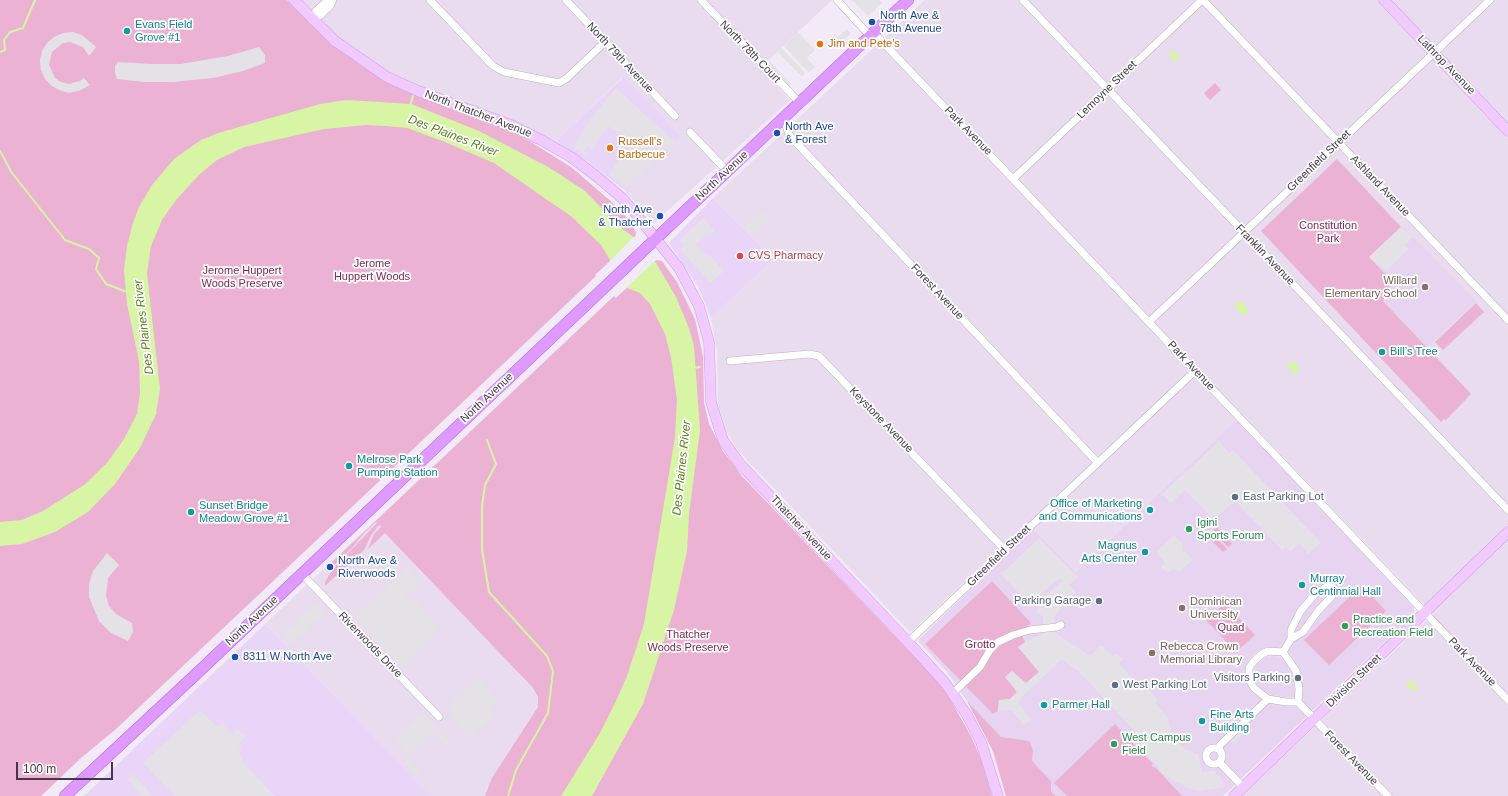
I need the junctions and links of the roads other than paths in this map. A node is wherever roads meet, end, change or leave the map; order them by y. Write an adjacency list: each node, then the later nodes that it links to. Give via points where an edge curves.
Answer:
1 (294, 0): 13 (street, North Thatcher Avenue)
2 (328, 0): 13 (street, via 316,11)
3 (333, 0): 13 (street, via 321,15)
4 (430, 0): 15 (street, via 493,66 504,72 559,83)
5 (566, 0): 15 (street, North 79th Avenue)
6 (701, 0): 18 (street, North 78th Court)
7 (837, 0): 14 (street, Park Avenue)
8 (908, 0): 14 (main road, North Avenue)
9 (1023, 0): 17 (street, Franklin Avenue)
10 (1202, 0): 17 (street, Lemoyne Street); 23 (street, Ashland Avenue)
11 (1384, 0): 16 (street, Lathrop Avenue)
12 (1490, 0): 16 (street, Greenfield Street)
13 (312, 20): 27 (street, North Thatcher Avenue, via 335,42 388,77 516,128 559,149 621,197)
14 (872, 34): 18 (main road, North Avenue); 25 (street, Park Avenue)
15 (605, 42): 19 (street, North 79th Avenue)
16 (1434, 53): 21 (street, Lathrop Avenue); 23 (street, Greenfield Street)
17 (1108, 89): 25 (street, Lemoyne Street); 26 (street, Franklin Avenue)
18 (800, 103): 20 (main road, North Avenue)
19 (675, 116)
20 (784, 118): 24 (main road, North Avenue); 32 (street, Forest Avenue, via 789,135)
21 (1508, 131)
22 (690, 132): 24 (street)
23 (1338, 142): 26 (street, Greenfield Street); 28 (street, Ashland Avenue)
24 (727, 171): 27 (main road, North Avenue)
25 (1013, 179): 29 (street, Park Avenue)
26 (1244, 232): 29 (street, Greenfield Street); 33 (street, Franklin Avenue)
27 (656, 238): 36 (main road, North Avenue); 40 (street, Thatcher Avenue, via 686,279 702,313 711,354 711,402 723,440 740,464)
28 (1508, 320)
29 (1149, 322): 31 (street, Park Avenue)
30 (730, 361): 35 (street, Keystone Avenue, via 809,354 819,356)
31 (1195, 371): 32 (street, Greenfield Street); 37 (street, Park Avenue)
32 (1097, 462): 35 (street, Greenfield Street)
33 (1508, 510)
34 (1508, 532): 37 (street, Division Street)
35 (1005, 550): 40 (street, Greenfield Street)
36 (302, 574): 46 (street, Riverwoods Drive); 51 (main road, North Avenue)
37 (1424, 612): 44 (street, Park Avenue); 47 (street, Division Street)
38 (1061, 625): 42 (street, via 1030,630 998,642 980,667)
39 (1290, 639): 39 (street, via 1303,632 1332,596 1333,587 1328,586 1315,594 1302,609 1291,630); 41 (street)
40 (908, 642): 42 (street, Thatcher Avenue, via 935,670)
41 (1283, 652): 43 (street, via 1268,651 1249,668 1254,688); 45 (street, via 1296,671)
42 (952, 693): 52 (street, Thatcher Avenue, via 981,742)
43 (1268, 699): 45 (street); 48 (street)
44 (1508, 700)
45 (1298, 702): 47 (street, Forest Avenue)
46 (439, 717)
47 (1314, 719): 50 (street, Division Street); 54 (street, Forest Avenue)
48 (1218, 749): 49 (street, via 1222,755); 49 (street, via 1210,748 1206,757 1210,763)
49 (1219, 762): 50 (street)
50 (1243, 787): 53 (street, Division Street)
51 (64, 796)
52 (998, 796)
53 (1234, 796)
54 (1388, 796)

